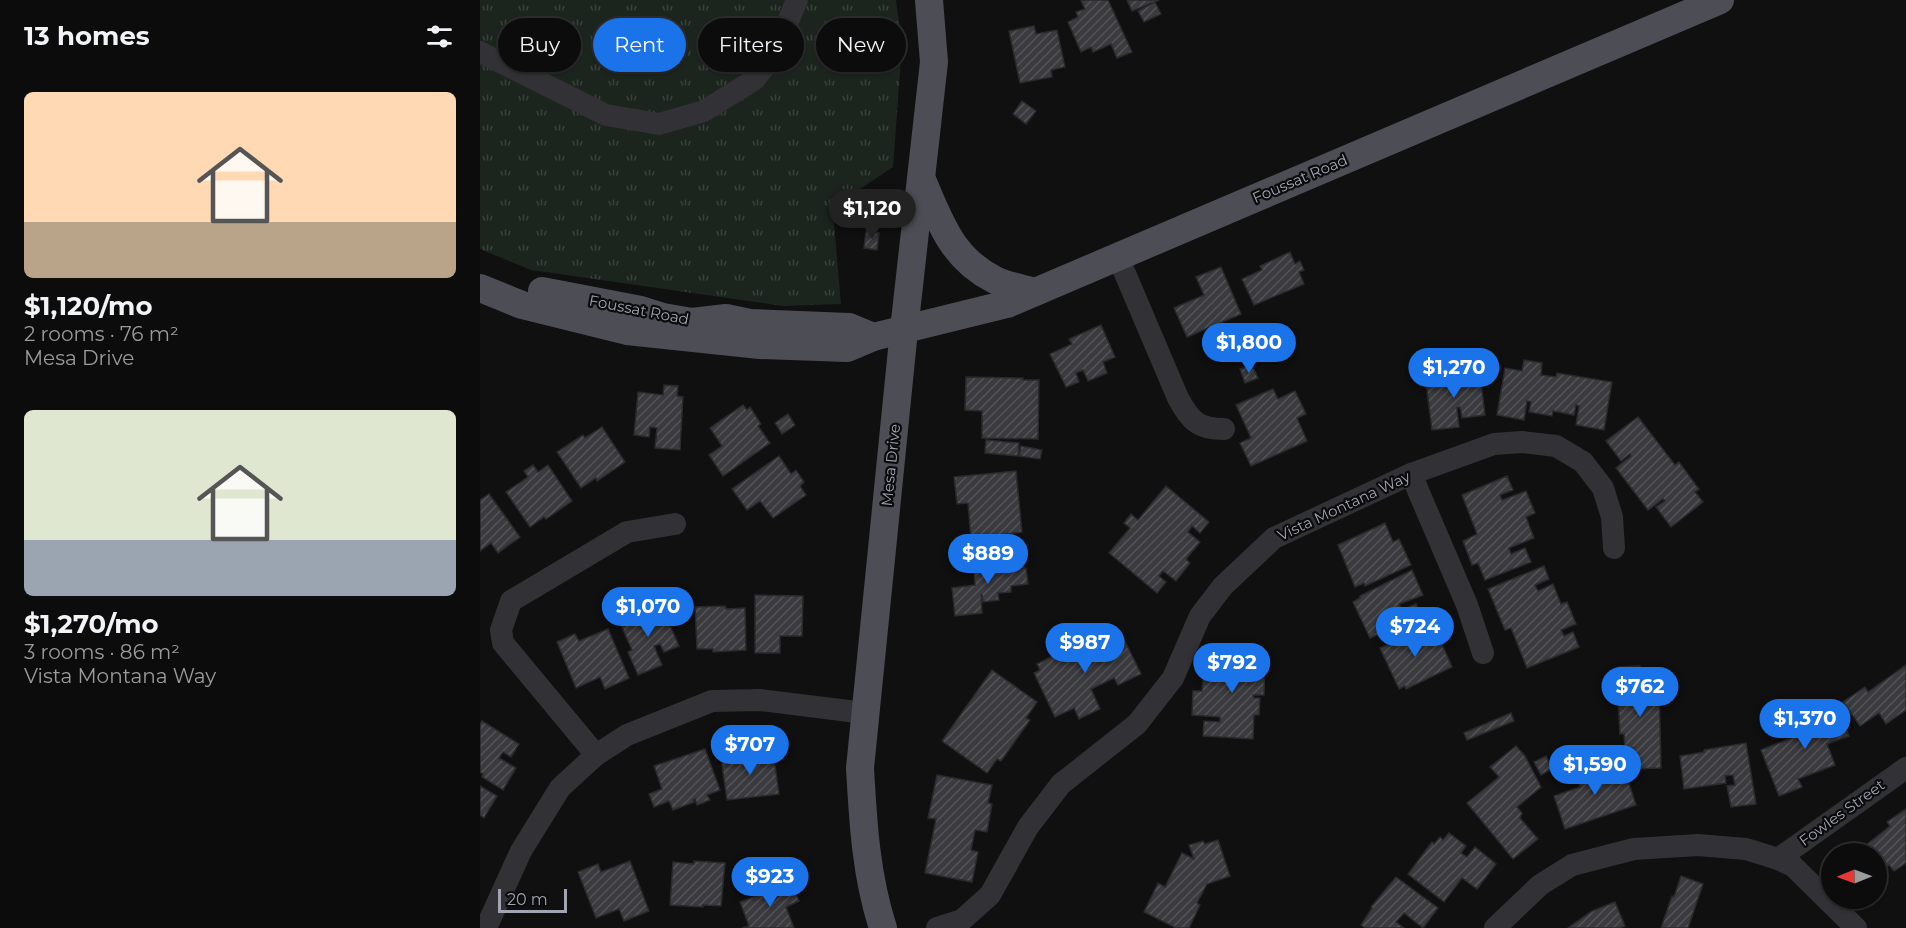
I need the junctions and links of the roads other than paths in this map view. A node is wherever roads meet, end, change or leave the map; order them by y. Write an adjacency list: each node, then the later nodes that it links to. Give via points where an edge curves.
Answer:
1 (797, 0): 4 (street, via 774,55 754,80 704,111 659,124 606,115)
2 (929, 0): 5 (main road, Mesa Drive, via 934,62)
3 (1720, 0): 6 (main road, Foussat Road)
4 (480, 52)
5 (921, 180): 9 (main road, via 961,256 995,280); 10 (main road, Mesa Drive)
6 (1118, 257): 9 (main road, Foussat Road); 12 (street, via 1188,416 1206,429)
7 (480, 269): 11 (main road, Foussat Road, via 546,292 663,317 692,322 726,318 750,323 849,327)
8 (480, 288): 11 (main road, Foussat Road, via 522,305 627,331 760,345 848,348)
9 (1035, 292): 10 (main road, Foussat Road, via 1007,304)
10 (904, 330): 11 (main road, Foussat Road); 17 (main road, Mesa Drive)
11 (873, 337)
12 (1224, 429)
13 (1411, 474): 15 (street, Vista Montana Way, via 1494,444 1556,446 1583,462 1603,488 1612,517); 16 (street, via 1467,605); 23 (street, Vista Montana Way, via 1274,538 1223,586 1200,616 1173,678 1137,724 1061,784 1028,827 990,895 962,920)
14 (675, 524): 18 (street, via 627,532 511,601 501,630 502,643)
15 (1614, 549)
16 (1483, 653)
17 (866, 713): 18 (street, via 760,700 712,701 627,735); 22 (main road, Mesa Drive, via 860,768 863,828 874,902)
18 (596, 755): 21 (street, via 560,788 543,814 521,851)
19 (1906, 768): 20 (street, Fowles Street)
20 (1778, 859): 24 (street, via 1746,849 1698,845 1634,849 1572,865 1540,885); 25 (street, via 1793,866)
21 (486, 928)
22 (883, 928)
23 (937, 928)
24 (1495, 928)
25 (1856, 928)

